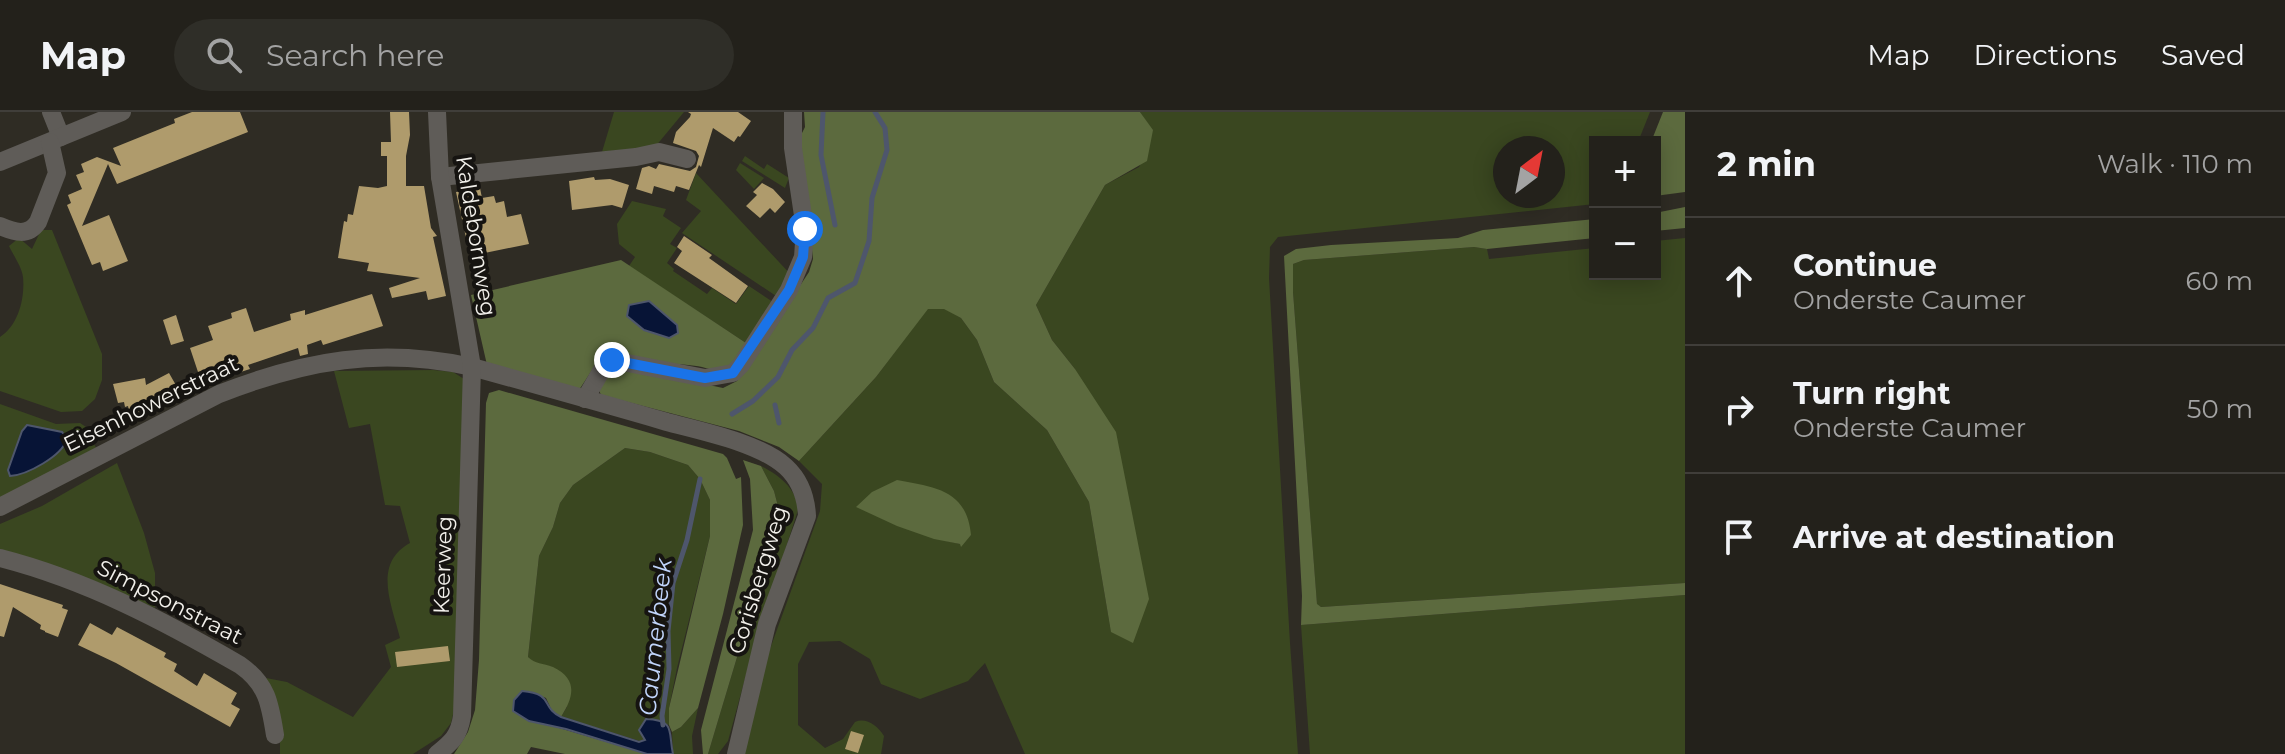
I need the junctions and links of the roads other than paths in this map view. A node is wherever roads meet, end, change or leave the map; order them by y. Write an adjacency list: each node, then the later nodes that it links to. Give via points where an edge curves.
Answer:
1 (51, 112): 5 (street)
2 (122, 112): 5 (street)
3 (437, 112): 8 (street, Kaldebornweg)
4 (793, 112): 11 (street, via 803,257 789,290 741,365 733,373 705,378 612,360)
5 (55, 139): 7 (street); 9 (street, via 57,173 38,222 21,232)
6 (687, 159): 8 (street, via 659,152)
7 (0, 162)
8 (440, 177): 10 (street, Kaldebornweg)
9 (0, 226)
10 (472, 367): 11 (street, Corisbergweg); 12 (street, Eisenhowerstraat, via 408,356 371,357 333,360 257,379 180,412); 15 (street, Keerweg, via 462,716 460,729)
11 (585, 399): 16 (street, Corisbergweg, via 762,451 786,467 802,488 807,516 767,624)
12 (0, 507)
13 (0, 558): 14 (street, Simpsonstraat, via 120,601 240,665 264,690)
14 (275, 735)
15 (437, 754)
16 (736, 754)

